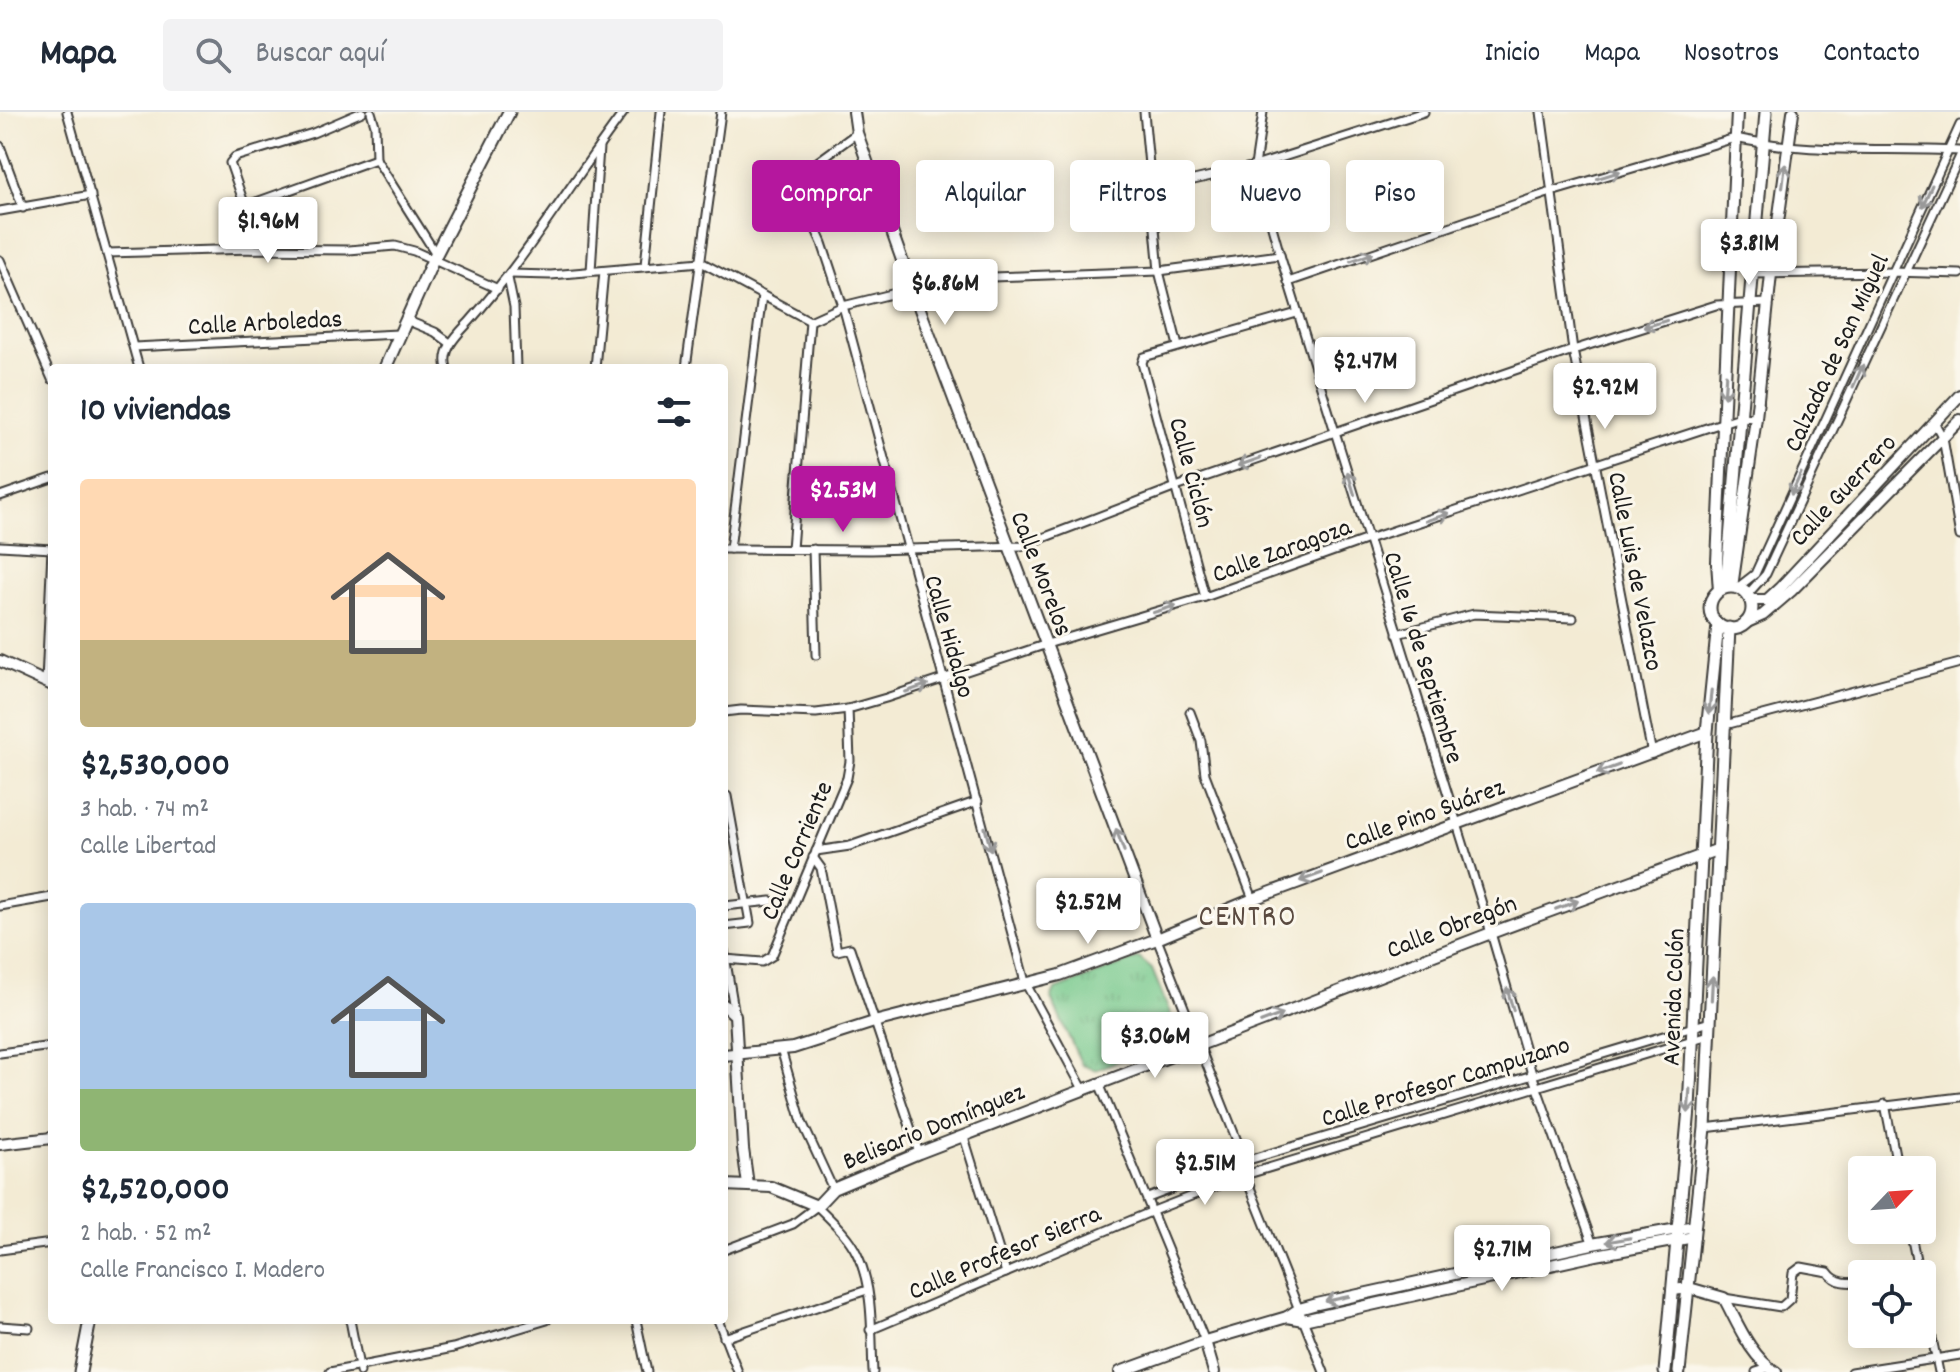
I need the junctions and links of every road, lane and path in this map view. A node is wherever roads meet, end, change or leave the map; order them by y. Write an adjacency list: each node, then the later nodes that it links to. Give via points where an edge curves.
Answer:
1 (67, 112): 31 (street)
2 (362, 112): 32 (street, via 235,157 230,163)
3 (371, 112): 26 (street)
4 (509, 112): 40 (main road)
5 (624, 112): 20 (street)
6 (661, 112): 43 (street)
7 (721, 112): 42 (street)
8 (854, 112): 18 (street, Calle Morelos)
9 (1144, 112): 27 (street)
10 (1263, 112): 28 (street, Calle 16 de Septiembre)
11 (1424, 112): 16 (street)
12 (1541, 112): 30 (street, Calle Luis de Velazco)
13 (1737, 112): 19 (street)
14 (1766, 112): 21 (main road)
15 (1793, 112): 23 (street)
16 (1396, 116): 29 (street)
17 (1960, 125): 24 (street, Calzada de San Miguel)
18 (857, 133): 54 (street, Calle Morelos); 60 (street, Calle Hidalgo, via 809,168 802,185)
19 (1735, 138): 21 (street); 30 (street, one-way to 19); 58 (street)
20 (600, 145): 44 (street); 52 (street)
21 (1762, 145): 23 (street); 49 (main road)
22 (0, 146): 33 (street)
23 (1788, 148): 24 (street); 50 (street, one-way to 23)
24 (1948, 150): 25 (street); 47 (street, Calzada de San Miguel, one-way to 47)
25 (1960, 154): 48 (street, Calzada de San Miguel)
26 (376, 159): 32 (street); 40 (street)
27 (1148, 160)
28 (1256, 160)
29 (1272, 160)
30 (1551, 192): 53 (street, one-way to 30); 68 (street, Calle Luis de Velazco)
31 (91, 195): 33 (street); 38 (street)
32 (245, 206): 37 (street)
33 (23, 208): 34 (street)
34 (0, 211)
35 (1155, 232): 46 (street)
36 (1274, 232): 39 (street, Calle 16 de Septiembre)
37 (252, 249): 38 (street); 40 (street, via 395,246)
38 (107, 253): 67 (street)
39 (1280, 255): 46 (street); 53 (street, Calle 16 de Septiembre)
40 (434, 257): 55 (street); 62 (main road)
41 (0, 260): 75 (street)
42 (701, 262): 43 (street); 56 (street); 74 (street)
43 (645, 265): 45 (street)
44 (591, 271): 45 (street); 52 (street)
45 (604, 271): 73 (street)
46 (1159, 271): 54 (street); 66 (street)
47 (1893, 272): 48 (street); 50 (street); 77 (street, Calzada de San Miguel)
48 (1905, 272): 51 (street); 78 (street, Calzada de San Miguel, one-way to 48)
49 (1751, 274): 50 (street); 57 (main road)
50 (1771, 274): 59 (street)
51 (1960, 274)
52 (509, 276): 55 (street); 72 (street)
53 (1288, 282): 61 (street, Calle 16 de Septiembre)
54 (910, 284): 60 (street); 97 (street, Calle Morelos)
55 (498, 289): 65 (street)
56 (762, 295): 63 (street); 94 (street)
57 (1749, 302): 58 (street); 59 (street); 79 (main road)
58 (1730, 303): 68 (street, one-way to 68); 83 (street, one-way to 83)
59 (1769, 303): 80 (street)
60 (840, 307): 63 (street); 96 (street, Calle Hidalgo)
61 (1297, 313): 66 (street); 84 (street, Calle 16 de Septiembre)
62 (406, 320): 64 (main road); 65 (street)
63 (812, 320): 100 (street)
64 (398, 334): 67 (street, Calle Arboledas); 70 (main road)
65 (450, 343): 71 (street)
66 (1178, 346): 88 (street, Calle Ciclón, via 1144,357 1142,363)
67 (134, 347): 69 (street)
68 (1573, 350): 84 (street); 86 (street, Calle Luis de Velazco)
69 (138, 364)
70 (384, 364)
71 (446, 364)
72 (516, 364)
73 (595, 364)
74 (687, 364)
75 (48, 370)
76 (1960, 395): 82 (street, Calle Guerrero)
77 (1834, 402): 78 (street); 103 (street, Calzada de San Miguel, one-way to 103, via 1755,574)
78 (1844, 407): 103 (street, Calzada de San Miguel, via 1766,574)
79 (1740, 417): 80 (street, Calle Zaragoza); 83 (street, Calle Zaragoza); 103 (main road)
80 (1756, 418): 103 (street)
81 (1960, 420): 85 (street, Calle Guerrero)
82 (1934, 422): 85 (street); 90 (street, Calle Guerrero)
83 (1722, 423): 86 (street, Calle Zaragoza); 103 (street, via 1717,562)
84 (1335, 432): 88 (street, one-way to 88); 93 (street, Calle 16 de Septiembre, one-way to 84)
85 (1943, 438): 91 (street, Calle Guerrero); 92 (street)
86 (1595, 465): 93 (street, Calle Zaragoza, one-way to 86); 120 (street, Calle Luis de Velazco)
87 (48, 479): 89 (street)
88 (1176, 487): 97 (street); 104 (street, Calle Ciclón)
89 (0, 496)
90 (1853, 510): 91 (street); 102 (street, Calle Guerrero)
91 (1862, 520): 102 (street, Calle Guerrero)
92 (1960, 536)
93 (1368, 539): 104 (street, Calle Zaragoza); 108 (street, Calle 16 de Septiembre)
94 (728, 542)
95 (0, 546): 98 (street)
96 (906, 548): 97 (street); 101 (street); 113 (street, Calle Hidalgo)
97 (1009, 548): 109 (street, Calle Morelos)
98 (48, 549)
99 (728, 549): 100 (street)
100 (792, 549): 101 (street)
101 (814, 550): 110 (street)
102 (1808, 566): 103 (street, Calle Guerrero, via 1767,600); 106 (street, Calle Guerrero, via 1763,615)
103 (1735, 591): 106 (main road, via 1751,612); 107 (main road, via 1711,601 1714,620)
104 (1205, 597): 109 (street, Calle Zaragoza, one-way to 104)
105 (1573, 618): 108 (street, via 1474,614)
106 (1745, 623): 107 (main road)
107 (1724, 626): 118 (main road, Avenida Colón); 119 (main road, Avenida Colón, one-way to 119)
108 (1397, 634): 123 (street, Calle 16 de Septiembre)
109 (1047, 644): 113 (street, Calle Zaragoza); 135 (street, Calle Morelos, one-way to 109)
110 (816, 655)
111 (0, 661): 114 (street)
112 (1960, 663): 118 (street)
113 (943, 679): 115 (street, Calle Zaragoza, one-way to 113); 122 (street, Calle Hidalgo)
114 (48, 684)
115 (845, 709): 116 (street, Calle Zaragoza); 125 (street, Calle Corriente, via 847,778)
116 (728, 712)
117 (1190, 712): 128 (street, via 1205,774)
118 (1725, 725): 124 (main road, Avenida Colón)
119 (1707, 732): 120 (street, Calle Pino Suárez); 126 (main road, Avenida Colón)
120 (1652, 754): 123 (street, Calle Pino Suárez, one-way to 123)
121 (728, 801): 130 (street, Calle Corriente)
122 (978, 801): 125 (street); 138 (street, Calle Hidalgo, one-way to 138)
123 (1455, 824): 128 (street, Calle Pino Suárez, one-way to 128); 134 (street, Calle 16 de Septiembre)
124 (1719, 849): 126 (street, Calle Obregón); 142 (main road, Avenida Colón, one-way to 124)
125 (814, 854): 136 (street, Calle Corriente, via 772,956 762,962); 141 (street, via 837,951 850,948)
126 (1700, 855): 134 (street, Calle Obregón, one-way to 126); 143 (main road, Avenida Colón)
127 (48, 898): 131 (street)
128 (1253, 899): 135 (street, Calle Pino Suárez)
129 (771, 901): 130 (street)
130 (748, 903): 132 (street); 133 (street, Calle Corriente, via 750,923)
131 (0, 906)
132 (728, 906)
133 (728, 926)
134 (1491, 933): 144 (street, Calle Obregón, one-way to 134); 150 (street, Calle 16 de Septiembre, one-way to 134)
135 (1157, 939): 138 (street, Calle Pino Suárez, via 1052,978); 144 (street, Calle Morelos)
136 (728, 959)
137 (728, 976): 140 (street)
138 (1025, 982): 141 (street, Calle Pino Suárez); 153 (street, Calle Hidalgo)
139 (728, 1009): 140 (street)
140 (735, 1015): 148 (street)
141 (874, 1022): 146 (street, Calle Pino Suárez); 166 (street)
142 (1710, 1029): 143 (street, Calle Profesor Campuzano); 143 (street, Calle Profesor Campuzano); 159 (main road, Avenida Colón)
143 (1693, 1033): 150 (street, Calle Profesor Campuzano); 152 (street, Calle Profesor Campuzano); 177 (main road, Avenida Colón, one-way to 177)
144 (1200, 1046): 151 (street, Calle Obregón); 168 (street, Calle Morelos)
145 (48, 1047): 147 (street)
146 (781, 1049): 148 (street, Calle Pino Suárez); 172 (street, Belisario Domínguez, via 802,1122)
147 (0, 1053)
148 (739, 1053): 149 (street, Calle Pino Suárez); 171 (street)
149 (728, 1054)
150 (1532, 1074): 152 (street, Calle 16 de Septiembre); 155 (street, Calle Profesor Campuzano)
151 (1099, 1083): 153 (street, Belisario Domínguez); 173 (street)
152 (1537, 1087): 157 (street, Calle Profesor Campuzano); 179 (street, Calle 16 de Septiembre)
153 (1083, 1089): 161 (street, Belisario Domínguez)
154 (1960, 1097): 156 (street)
155 (1439, 1104): 157 (street); 158 (street, Calle Profesor Campuzano)
156 (1885, 1104): 159 (street); 167 (street)
157 (1443, 1114): 162 (street, Calle Profesor Campuzano)
158 (1363, 1127): 160 (street, Calle Profesor Campuzano); 162 (street)
159 (1705, 1128): 176 (main road, Avenida Colón)
160 (1344, 1133): 164 (street); 168 (street, Calle Profesor Campuzano)
161 (964, 1137): 166 (street, Belisario Domínguez); 184 (street)
162 (1366, 1137): 164 (street, Calle Profesor Campuzano)
163 (48, 1138): 165 (street)
164 (1346, 1143): 169 (street, Calle Profesor Campuzano)
165 (0, 1144)
166 (919, 1153): 172 (street, Belisario Domínguez)
167 (1895, 1156)
168 (1245, 1161): 169 (street); 173 (street, Calle Profesor Campuzano)
169 (1245, 1175): 175 (street, Calle Profesor Campuzano); 194 (street)
170 (728, 1185): 171 (street)
171 (748, 1185): 174 (street, via 771,1187)
172 (833, 1189): 174 (street)
173 (1148, 1198): 175 (street)
174 (817, 1206): 180 (street, via 793,1224); 190 (street, via 857,1254)
175 (1153, 1211): 184 (street, Calle Profesor Sierra); 204 (street)
176 (1695, 1231): 177 (street); 189 (main road, Avenida Colón)
177 (1678, 1234): 179 (street, one-way to 179); 182 (street); 191 (main road, Avenida Colón)
178 (48, 1244): 181 (street)
179 (1592, 1244): 182 (street, Calle 16 de Septiembre); 183 (street)
180 (728, 1248)
181 (0, 1250)
182 (1596, 1255): 183 (street)
183 (1545, 1260): 185 (street); 187 (street)
184 (1006, 1273): 202 (street, Calle Profesor Sierra)
185 (1446, 1276): 187 (street); 188 (street)
186 (1848, 1283): 192 (street, via 1801,1267 1793,1273 1790,1299 1781,1307)
187 (1449, 1287): 193 (street)
188 (1387, 1288): 193 (street); 194 (street, one-way to 194)
189 (1689, 1288): 191 (street); 192 (street); 219 (main road, Avenida Colón)
190 (867, 1290): 202 (street); 203 (street)
191 (1673, 1290): 218 (main road, Avenida Colón)
192 (1724, 1298): 209 (street, via 1751,1345)
193 (1390, 1300): 194 (street)
194 (1301, 1315): 204 (street); 217 (street)
195 (89, 1324): 210 (main road)
196 (351, 1324): 208 (street)
197 (534, 1324): 208 (street)
198 (637, 1324): 212 (street)
199 (719, 1324): 203 (street)
200 (0, 1326): 201 (street)
201 (29, 1328)
202 (870, 1330): 214 (street)
203 (724, 1338): 213 (street)
204 (1205, 1341): 215 (street); 216 (street)
205 (1933, 1348): 207 (street)
206 (1960, 1355): 207 (street)
207 (1935, 1358): 221 (street); 222 (street)
208 (360, 1369): 211 (street)
209 (1773, 1370): 220 (street)
210 (80, 1372)
211 (330, 1372)
212 (647, 1372)
213 (738, 1372)
214 (873, 1372)
215 (1120, 1372)
216 (1214, 1372)
217 (1324, 1372)
218 (1665, 1372)
219 (1679, 1372)
220 (1756, 1372)
221 (1851, 1372)
222 (1939, 1372)

